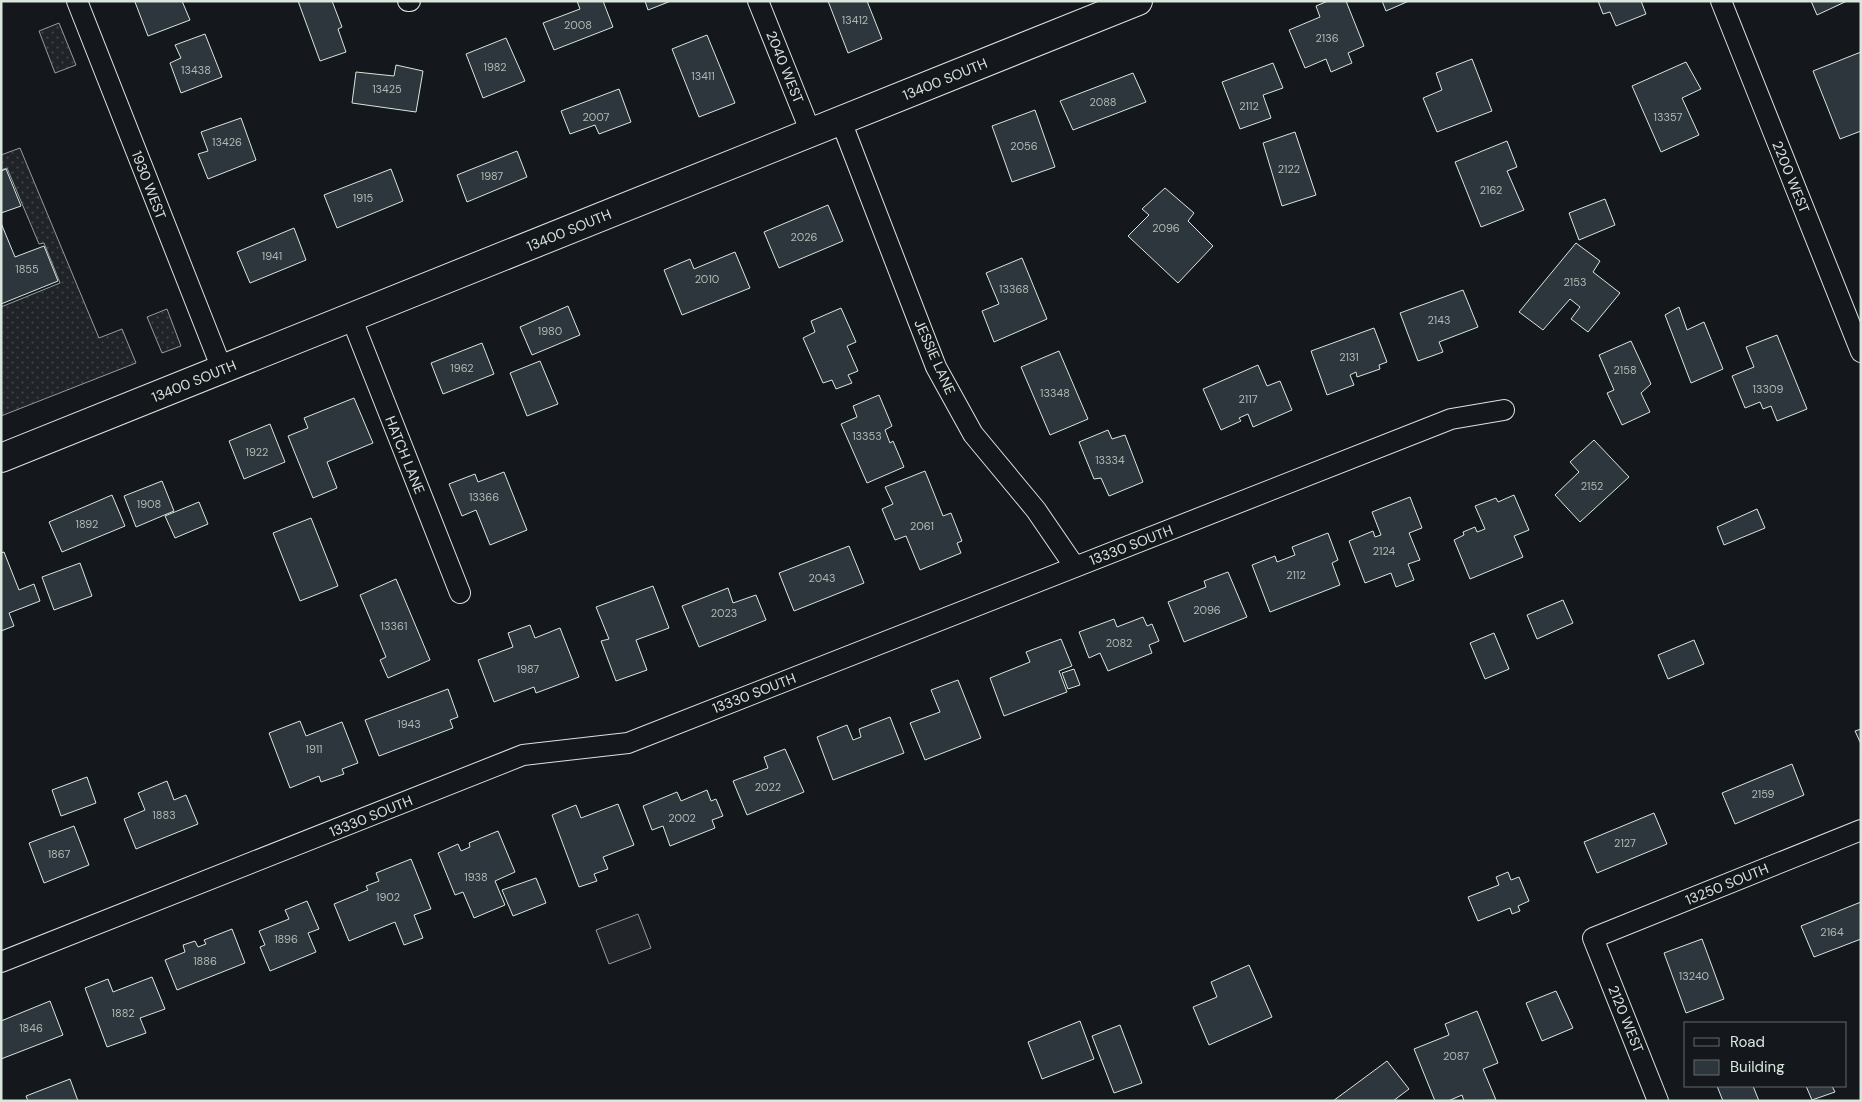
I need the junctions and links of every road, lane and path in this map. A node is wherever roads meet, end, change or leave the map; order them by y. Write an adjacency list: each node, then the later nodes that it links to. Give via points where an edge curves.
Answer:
1 (77, 1): 9 (street, 1930 WEST)
2 (758, 1): 6 (street, 2040 WEST)
3 (1138, 1): 5 (street, 13400 SOUTH)
4 (1721, 1): 8 (street, 2200 WEST)
5 (841, 122): 6 (street, 13400 SOUTH); 12 (street, JESSIE LANE, via 936,367 973,434 1036,510)
6 (811, 133): 7 (street, 13400 SOUTH)
7 (351, 317): 9 (street, 13400 SOUTH); 13 (street, HATCH LANE)
8 (1861, 352)
9 (222, 369): 11 (street, 13400 SOUTH)
10 (1504, 410): 12 (street, 13330 SOUTH, via 1451,419)
11 (1, 458)
12 (1075, 567): 16 (street, 13330 SOUTH, via 628,743 523,755)
13 (460, 593)
14 (1861, 830): 15 (street, 13250 SOUTH)
15 (1593, 938): 17 (street, 2120 WEST)
16 (1, 962)
17 (1658, 1100)

